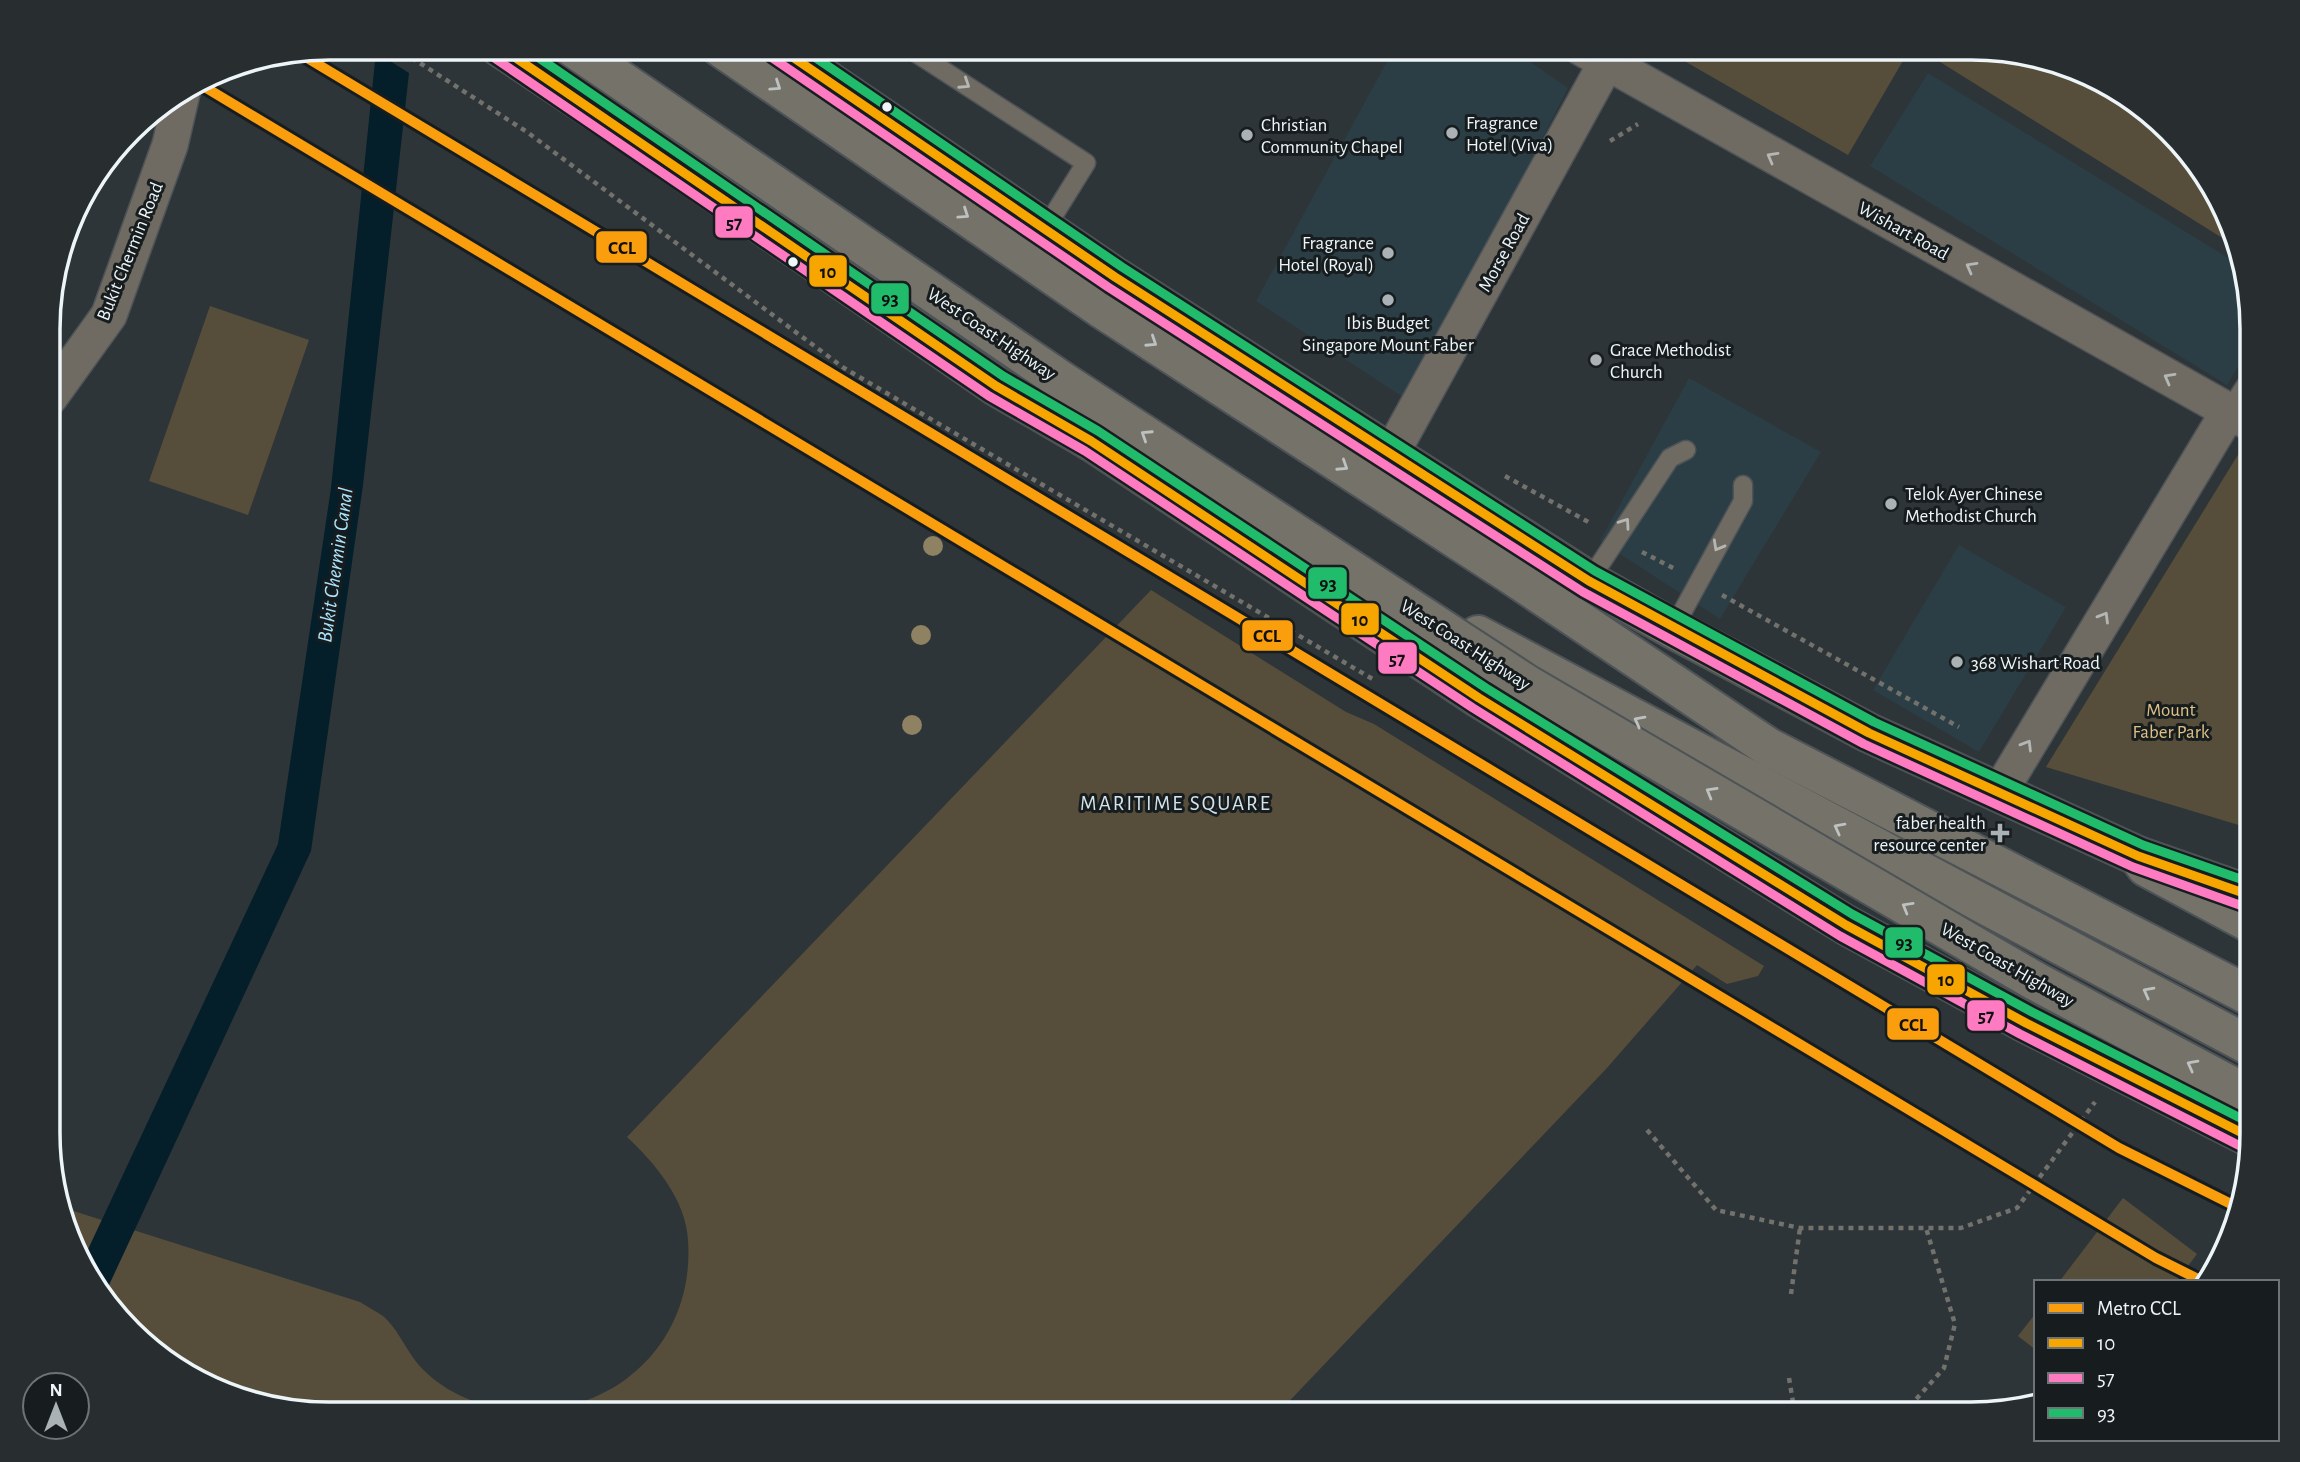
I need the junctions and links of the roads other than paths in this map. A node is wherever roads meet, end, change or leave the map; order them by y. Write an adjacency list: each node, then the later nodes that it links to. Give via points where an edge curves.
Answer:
1 (520, 60): 13 (main road, via 996,386)
2 (591, 60): 25 (highway, West Coast Highway, one-way to 2, bridge, via 2035,981 1528,685 1062,381)
3 (739, 60): 23 (highway, one-way to 23, via 1102,309 1768,747)
4 (797, 60): 9 (main road)
5 (927, 60): 9 (lane, one-way to 9, via 1086,163)
6 (1596, 60): 15 (street, Morse Road)
7 (1612, 60): 11 (street, Wishart Road, one-way to 7)
8 (179, 105): 10 (street, Bukit Chermin Road, via 166,157 109,314)
9 (1045, 229): 15 (main road)
10 (60, 383)
11 (2240, 417)
12 (2240, 419): 19 (street, one-way to 12, via 2209,444)
13 (1091, 440): 24 (highway, one-way to 13, via 1284,532); 26 (main road, via 1479,698 1846,925)
14 (1686, 450): 17 (lane, one-way to 14, via 1670,458)
15 (1390, 456): 17 (main road)
16 (1743, 485): 18 (lane, one-way to 18, via 1742,501)
17 (1589, 580): 18 (main road)
18 (1673, 629): 19 (main road, via 1869,733)
19 (1999, 793): 20 (main road)
20 (2138, 856): 21 (main road); 22 (highway, via 2146,866)
21 (2240, 892)
22 (2240, 918)
23 (2240, 991)
24 (2240, 1040)
25 (2240, 1091)
26 (2240, 1133)

